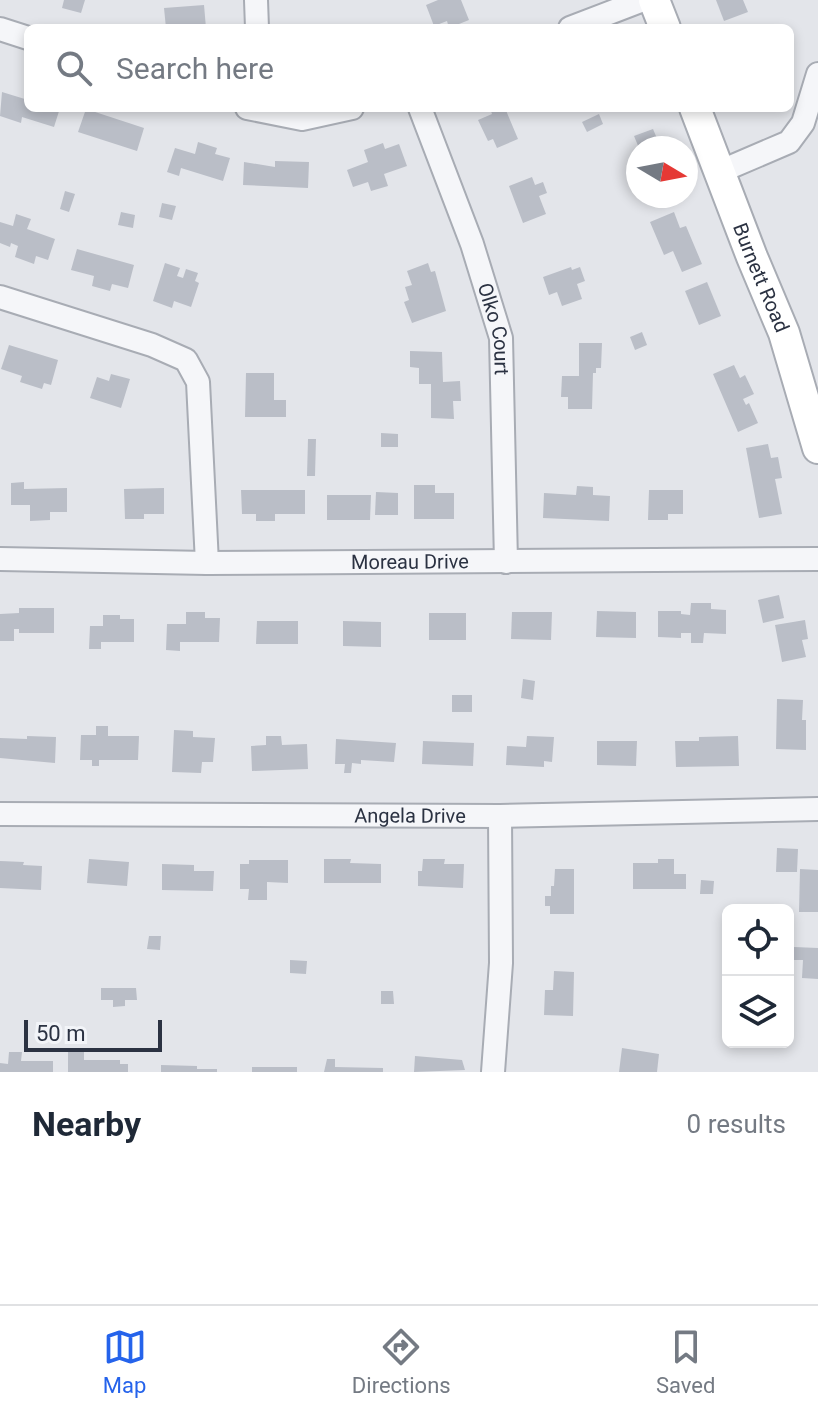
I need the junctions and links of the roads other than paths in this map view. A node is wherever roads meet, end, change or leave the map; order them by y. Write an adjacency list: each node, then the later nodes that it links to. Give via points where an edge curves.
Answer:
1 (256, 0): 4 (street)
2 (643, 0): 5 (street)
3 (654, 0): 6 (main road)
4 (257, 24)
5 (580, 24)
6 (663, 24)
7 (0, 29): 8 (street)
8 (24, 37)
9 (818, 74): 14 (street, via 803,123 789,142)
10 (269, 112): 11 (street, via 302,119)
11 (334, 112)
12 (422, 112): 19 (street, Olko Court, via 501,338)
13 (696, 112): 14 (main road, Burnett Road)
14 (719, 172): 16 (main road, Burnett Road, via 784,333)
15 (0, 297): 20 (street, via 186,360 198,382)
16 (818, 448)
17 (0, 559): 20 (street, Moreau Drive)
18 (818, 559): 19 (street, Moreau Drive)
19 (506, 562): 20 (street, Moreau Drive)
20 (207, 563)
21 (818, 809): 23 (street, Angela Drive)
22 (0, 814): 23 (street, Angela Drive)
23 (500, 816): 24 (street, via 501,963)
24 (493, 1072)

